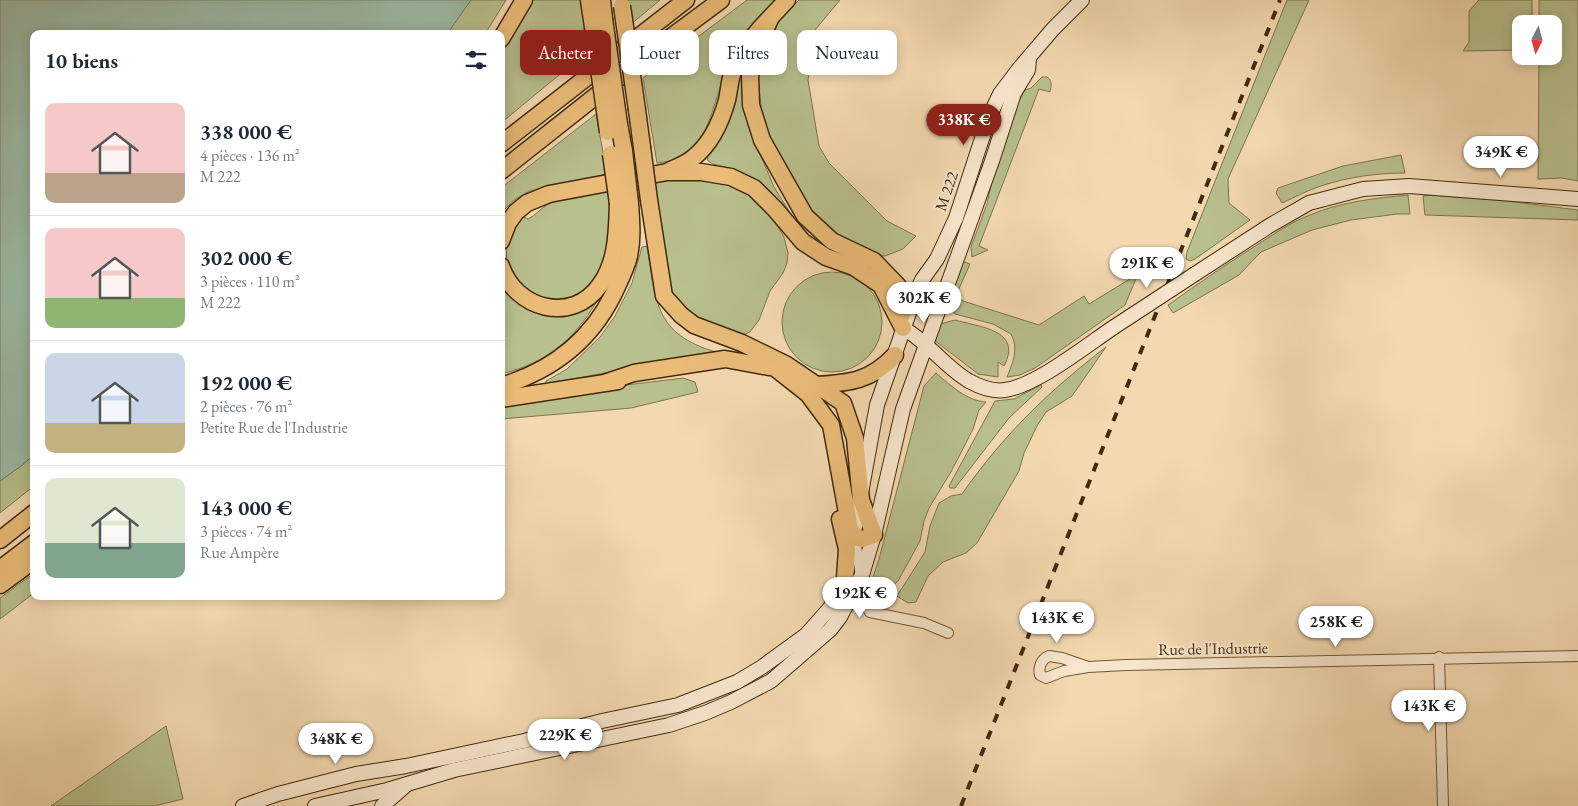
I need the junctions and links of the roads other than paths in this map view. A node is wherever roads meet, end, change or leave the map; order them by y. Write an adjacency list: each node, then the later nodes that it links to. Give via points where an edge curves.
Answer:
1 (524, 0): 11 (highway)
2 (589, 0): 10 (highway)
3 (602, 0): 10 (highway)
4 (686, 0): 13 (highway)
5 (721, 0): 14 (highway)
6 (787, 0): 9 (highway)
7 (1082, 0): 12 (main road, M 222)
8 (621, 3): 25 (highway, bridge, via 664,296 694,325 787,365)
9 (771, 17): 15 (highway, via 737,60 720,122 710,141 692,159); 20 (highway, via 757,48 750,76 751,105 762,140 805,216 832,241 874,261 898,286)
10 (599, 24): 17 (highway, bridge)
11 (505, 32)
12 (1029, 57): 20 (main road, M 222, via 1005,85 989,117 956,218 937,259 922,280); 21 (main road, M 222, via 1028,70 1014,93)
13 (505, 141)
14 (505, 168)
15 (667, 172): 18 (highway, via 549,194 527,203 516,212); 20 (highway, via 701,172 731,177 754,188 803,242 826,257 854,267 881,285)
16 (1578, 199): 21 (main road, bridge, via 1415,186 1363,189 1309,203 1032,381 1016,388 992,390 968,380)
17 (624, 203): 19 (highway, via 610,268 591,297 578,304 549,308 523,297); 24 (highway, via 632,228 629,256 610,301 593,328 547,366)
18 (505, 231)
19 (505, 277)
20 (903, 328): 21 (main road); 22 (main road, M 222)
21 (925, 345): 30 (main road, via 903,409)
22 (895, 355): 25 (highway, via 883,368 849,383); 27 (main road, M 222, via 877,405)
23 (607, 382): 26 (highway); 29 (highway, via 634,373 726,359 775,368 808,394 831,425 850,528); 35 (highway, via 726,368 771,377 798,399 822,432)
24 (505, 385)
25 (816, 385): 27 (highway, via 843,403 855,438)
26 (505, 398)
27 (861, 500): 29 (main road, M 222); 30 (highway)
28 (30, 516): 31 (highway)
29 (854, 533): 30 (highway, via 862,539); 35 (main road, M 222)
30 (874, 535): 35 (main road)
31 (0, 540)
32 (30, 545): 34 (highway)
33 (30, 563): 36 (highway)
34 (0, 569)
35 (853, 577): 37 (street, via 870,612 924,623); 41 (main road, via 806,635 737,682 669,707 524,742); 43 (main road, via 840,617 830,630 771,681 732,702 669,725 454,770)
36 (0, 585)
37 (948, 632)
38 (1578, 656): 39 (street, Rue de l'Industrie)
39 (1440, 657): 40 (street, Rue de l'Industrie); 48 (street)
40 (1088, 667)
41 (356, 774): 42 (main road); 44 (main road)
42 (323, 783): 45 (main road); 46 (main road)
43 (406, 784): 44 (main road); 47 (main road)
44 (359, 802): 45 (main road)
45 (323, 805)
46 (243, 806)
47 (382, 806)
48 (1443, 806)

